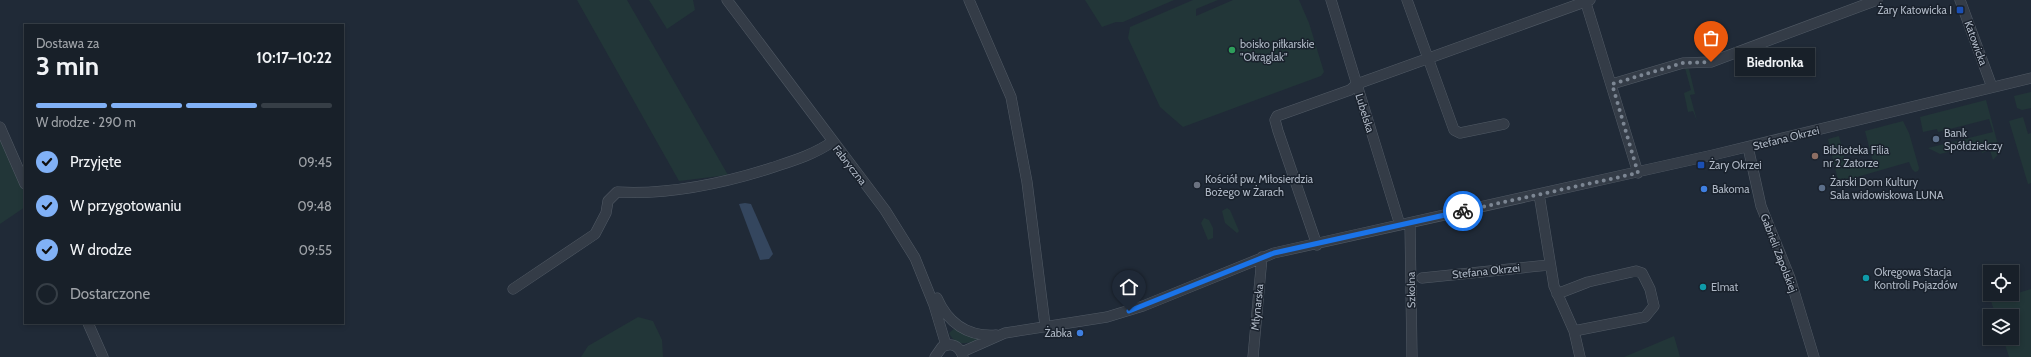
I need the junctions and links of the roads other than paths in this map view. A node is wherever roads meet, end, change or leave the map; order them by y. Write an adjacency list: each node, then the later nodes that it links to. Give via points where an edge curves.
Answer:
1 (727, 0): 15 (street, Fabryczna)
2 (969, 0): 29 (street, via 1011,98 1027,182)
3 (1331, 0): 10 (street, Lubelska)
4 (1407, 0): 8 (street)
5 (1877, 0): 11 (street, via 1711,62 1683,63)
6 (1960, 0): 12 (street, Katowicka)
7 (1587, 1): 8 (street); 11 (street)
8 (1428, 59): 10 (street); 13 (street, via 1454,130 1460,133)
9 (2031, 78): 12 (street, Stefana Okrzei)
10 (1357, 84): 20 (street, Lubelska); 21 (street, via 1350,90 1277,116 1275,120)
11 (1612, 84): 17 (street)
12 (1992, 87): 16 (street, Stefana Okrzei)
13 (1504, 124)
14 (0, 127): 18 (street)
15 (832, 142): 24 (street, Fabryczna, via 897,228 915,258); 26 (street, via 817,152 749,175 709,185 683,190 617,192 608,201 606,213 594,234)
16 (1748, 147): 17 (street, Stefana Okrzei); 39 (street, Gabrieli Zapolskiej, via 1761,206 1790,278)
17 (1638, 173): 19 (street, Stefana Okrzei)
18 (24, 182)
19 (1539, 194): 20 (street, Stefana Okrzei); 23 (street)
20 (1405, 224): 21 (street, Stefana Okrzei); 37 (street, Szkolna)
21 (1317, 245): 22 (street, Stefana Okrzei)
22 (1262, 257): 29 (street, Stefana Okrzei, via 1143,306 1107,317); 36 (street, Młynarska)
23 (1549, 265): 25 (street, Stefana Okrzei); 27 (street)
24 (923, 278): 31 (street, via 954,323 976,334); 32 (street, Fabryczna)
25 (1422, 278)
26 (513, 289)
27 (1557, 294): 30 (street); 30 (street, via 1588,282 1636,271 1643,275 1650,289 1654,306 1645,317)
28 (88, 324): 34 (street)
29 (1045, 325): 31 (street, Stefana Okrzei)
30 (1574, 331): 38 (street)
31 (998, 335): 33 (street, Stefana Okrzei)
32 (946, 345): 33 (street, via 955,346); 35 (street, via 938,349)
33 (963, 355)
34 (103, 357)
35 (935, 357)
36 (1252, 357)
37 (1412, 357)
38 (1580, 357)
39 (1814, 357)

